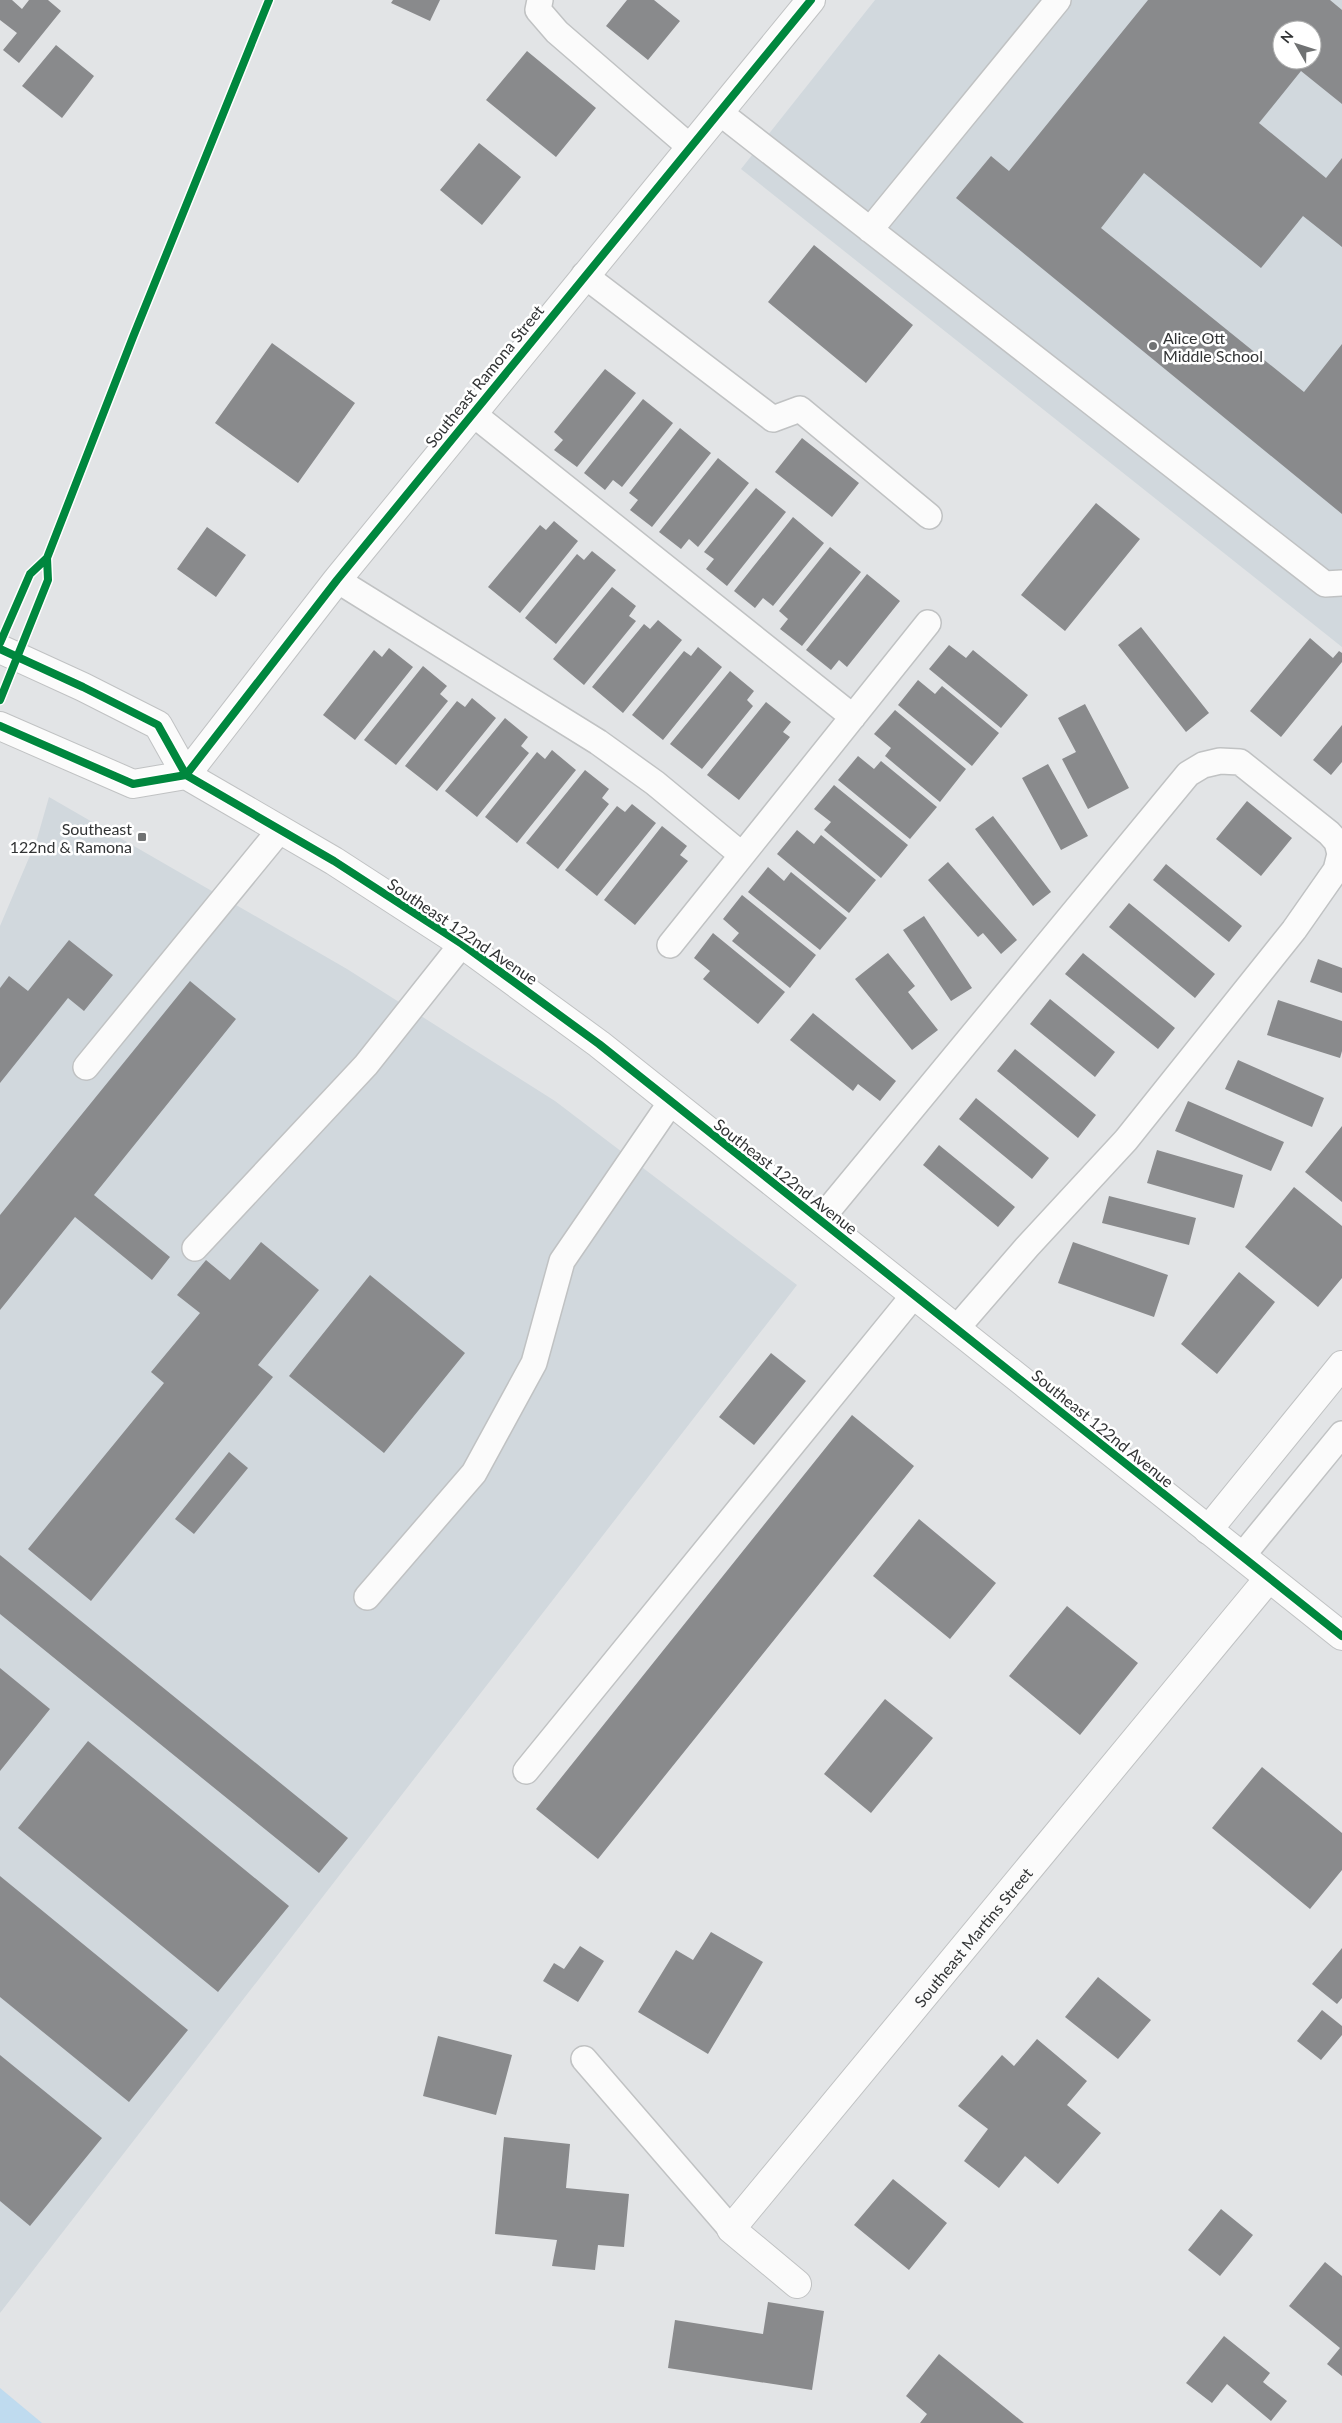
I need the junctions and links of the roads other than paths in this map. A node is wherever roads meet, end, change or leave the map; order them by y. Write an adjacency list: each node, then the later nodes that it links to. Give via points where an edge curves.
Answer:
1 (540, 0): 5 (lane, via 538,10 557,32)
2 (812, 0): 4 (street, Southeast Ramona Street)
3 (1058, 0): 6 (lane)
4 (719, 112): 5 (street, Southeast Ramona Street); 6 (lane)
5 (690, 147): 7 (street, Southeast Ramona Street)
6 (870, 230): 11 (lane, via 1325,584)
7 (584, 276): 8 (street, Southeast Ramona Street); 9 (lane, via 773,419 800,409)
8 (472, 413): 10 (street, Southeast Ramona Street); 14 (lane)
9 (929, 516)
10 (337, 580): 16 (street, Southeast Ramona Street); 18 (lane, via 598,742 655,783)
11 (1342, 583)
12 (928, 623): 14 (lane)
13 (0, 649): 16 (street, via 158,725)
14 (853, 717): 18 (lane)
15 (0, 726): 16 (street, via 133,784)
16 (186, 776): 17 (street, Southeast 122nd Avenue)
17 (280, 830): 19 (street, Southeast 122nd Avenue); 21 (lane)
18 (742, 855): 20 (lane)
19 (462, 944): 22 (street, Southeast 122nd Avenue, via 599,1044); 24 (lane, via 366,1064)
20 (670, 945)
21 (86, 1067)
22 (671, 1102): 23 (street, Southeast 122nd Avenue); 32 (lane, via 562,1261 534,1363 474,1472)
23 (820, 1220): 25 (street, Southeast 122nd Avenue); 26 (lane, via 1188,774 1203,765 1220,761 1240,762 1277,790 1337,842 1340,854 1333,876 1294,930 1126,1140 1027,1246)
24 (195, 1248)
25 (914, 1295): 26 (street, Southeast 122nd Avenue); 34 (lane)
26 (956, 1329): 29 (street, Southeast 122nd Avenue)
27 (1342, 1365): 29 (street)
28 (1342, 1434): 30 (lane)
29 (1208, 1530): 30 (street, Southeast 122nd Avenue)
30 (1242, 1556): 31 (street, Southeast 122nd Avenue)
31 (1269, 1578): 33 (street, Southeast 122nd Avenue); 36 (street, Southeast Martins Street)
32 (367, 1597)
33 (1342, 1636)
34 (526, 1771)
35 (584, 2058): 36 (lane)
36 (730, 2229): 37 (street)
37 (797, 2284)

